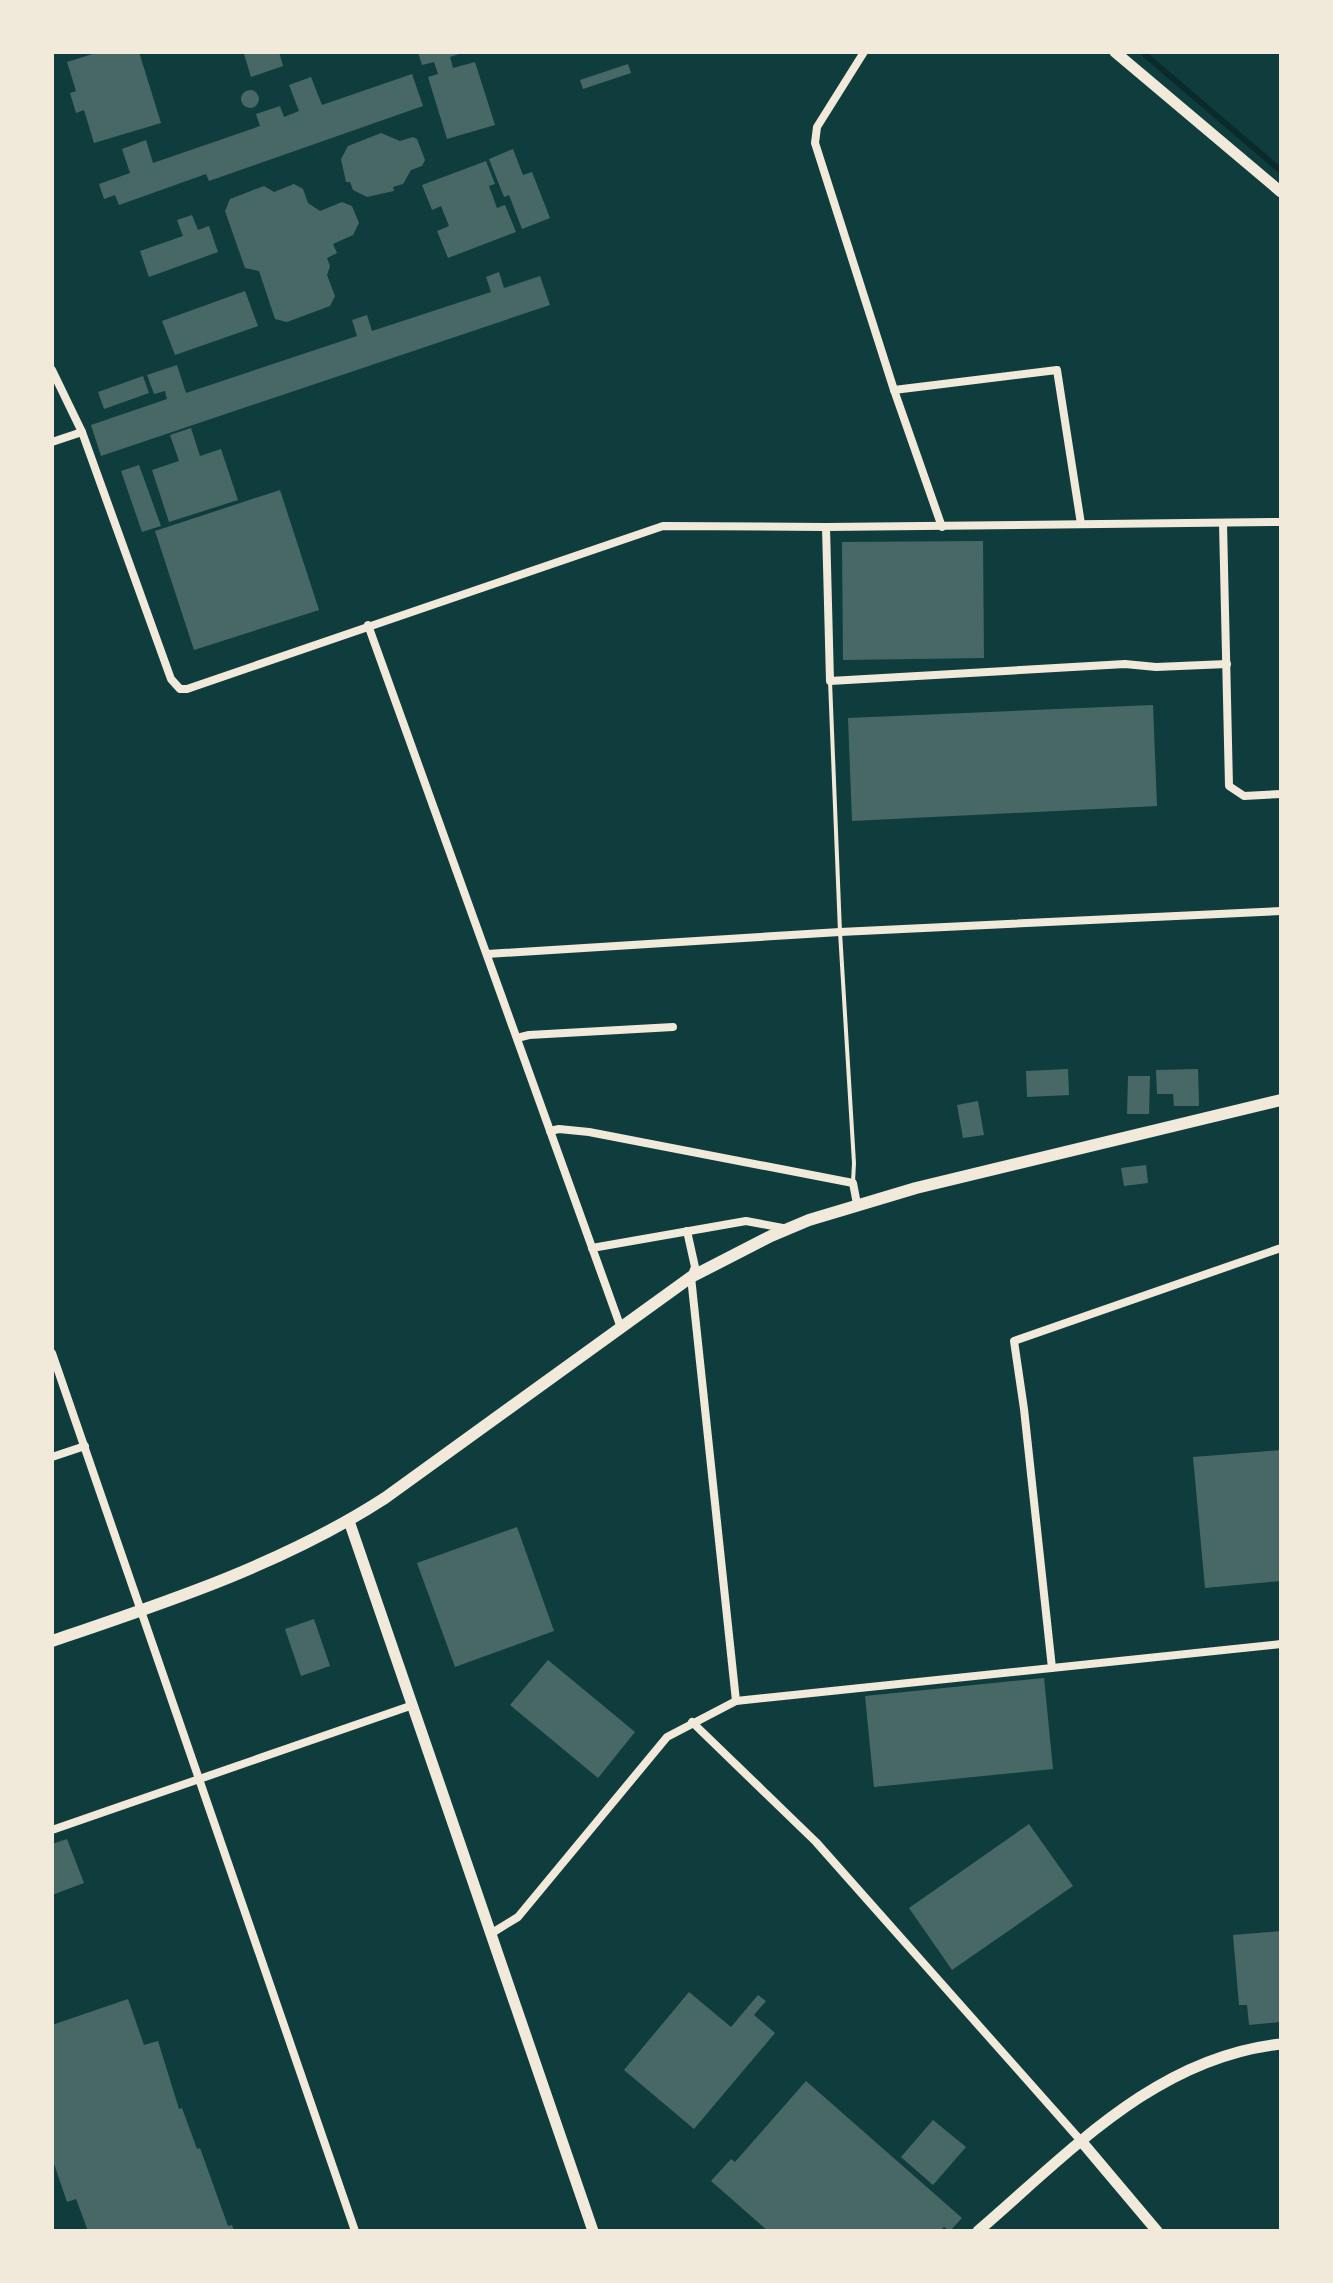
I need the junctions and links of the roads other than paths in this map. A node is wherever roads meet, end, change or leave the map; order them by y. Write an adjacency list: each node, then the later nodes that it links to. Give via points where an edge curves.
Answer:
1 (864, 52): 5 (street, via 817,127 815,143)
2 (1115, 52): 3 (street)
3 (1281, 192)
4 (52, 370): 6 (street)
5 (894, 390): 10 (street, via 1057,370); 12 (street)
6 (82, 432): 7 (street); 13 (street, via 175,686 187,689)
7 (52, 442)
8 (1281, 522): 9 (street)
9 (1223, 523): 10 (street); 14 (street)
10 (1081, 524): 12 (street)
11 (826, 527): 12 (street); 13 (street, via 663,526); 15 (street)
12 (942, 527)
13 (368, 625): 19 (street)
14 (1227, 664): 15 (street, via 1125,664); 16 (street, via 1229,786 1244,796)
15 (830, 681): 18 (lane)
16 (1281, 794)
17 (1281, 911): 18 (street)
18 (840, 932): 19 (street); 24 (lane)
19 (487, 954): 21 (street)
20 (673, 1027): 21 (street)
21 (517, 1038): 23 (street)
22 (1281, 1100): 25 (main road)
23 (550, 1131): 24 (street, via 589,1132); 28 (street)
24 (853, 1183): 25 (street)
25 (857, 1204): 26 (main road)
26 (788, 1229): 27 (street, via 746,1221); 30 (main road)
27 (687, 1231): 28 (street); 30 (street, via 695,1267)
28 (592, 1248): 31 (street)
29 (1281, 1248): 39 (street, via 1014,1341)
30 (691, 1277): 31 (main road); 40 (street)
31 (621, 1328): 35 (main road)
32 (52, 1353): 33 (street)
33 (85, 1446): 34 (street); 36 (street)
34 (52, 1457)
35 (349, 1521): 36 (main road, via 246,1570); 41 (street)
36 (141, 1610): 37 (main road); 43 (street)
37 (52, 1641)
38 (1281, 1644): 39 (street)
39 (1052, 1668): 40 (street)
40 (736, 1701): 42 (street)
41 (413, 1705): 43 (street); 45 (street)
42 (692, 1722): 45 (street, via 667,1737 518,1917); 47 (street, via 816,1842)
43 (200, 1780): 44 (street); 48 (street)
44 (52, 1830)
45 (492, 1933): 49 (street)
46 (1281, 2044): 47 (street, via 1239,2051 1182,2071)
47 (1082, 2142): 50 (street); 51 (street)
48 (355, 2231)
49 (593, 2231)
50 (978, 2231)
51 (1157, 2231)

